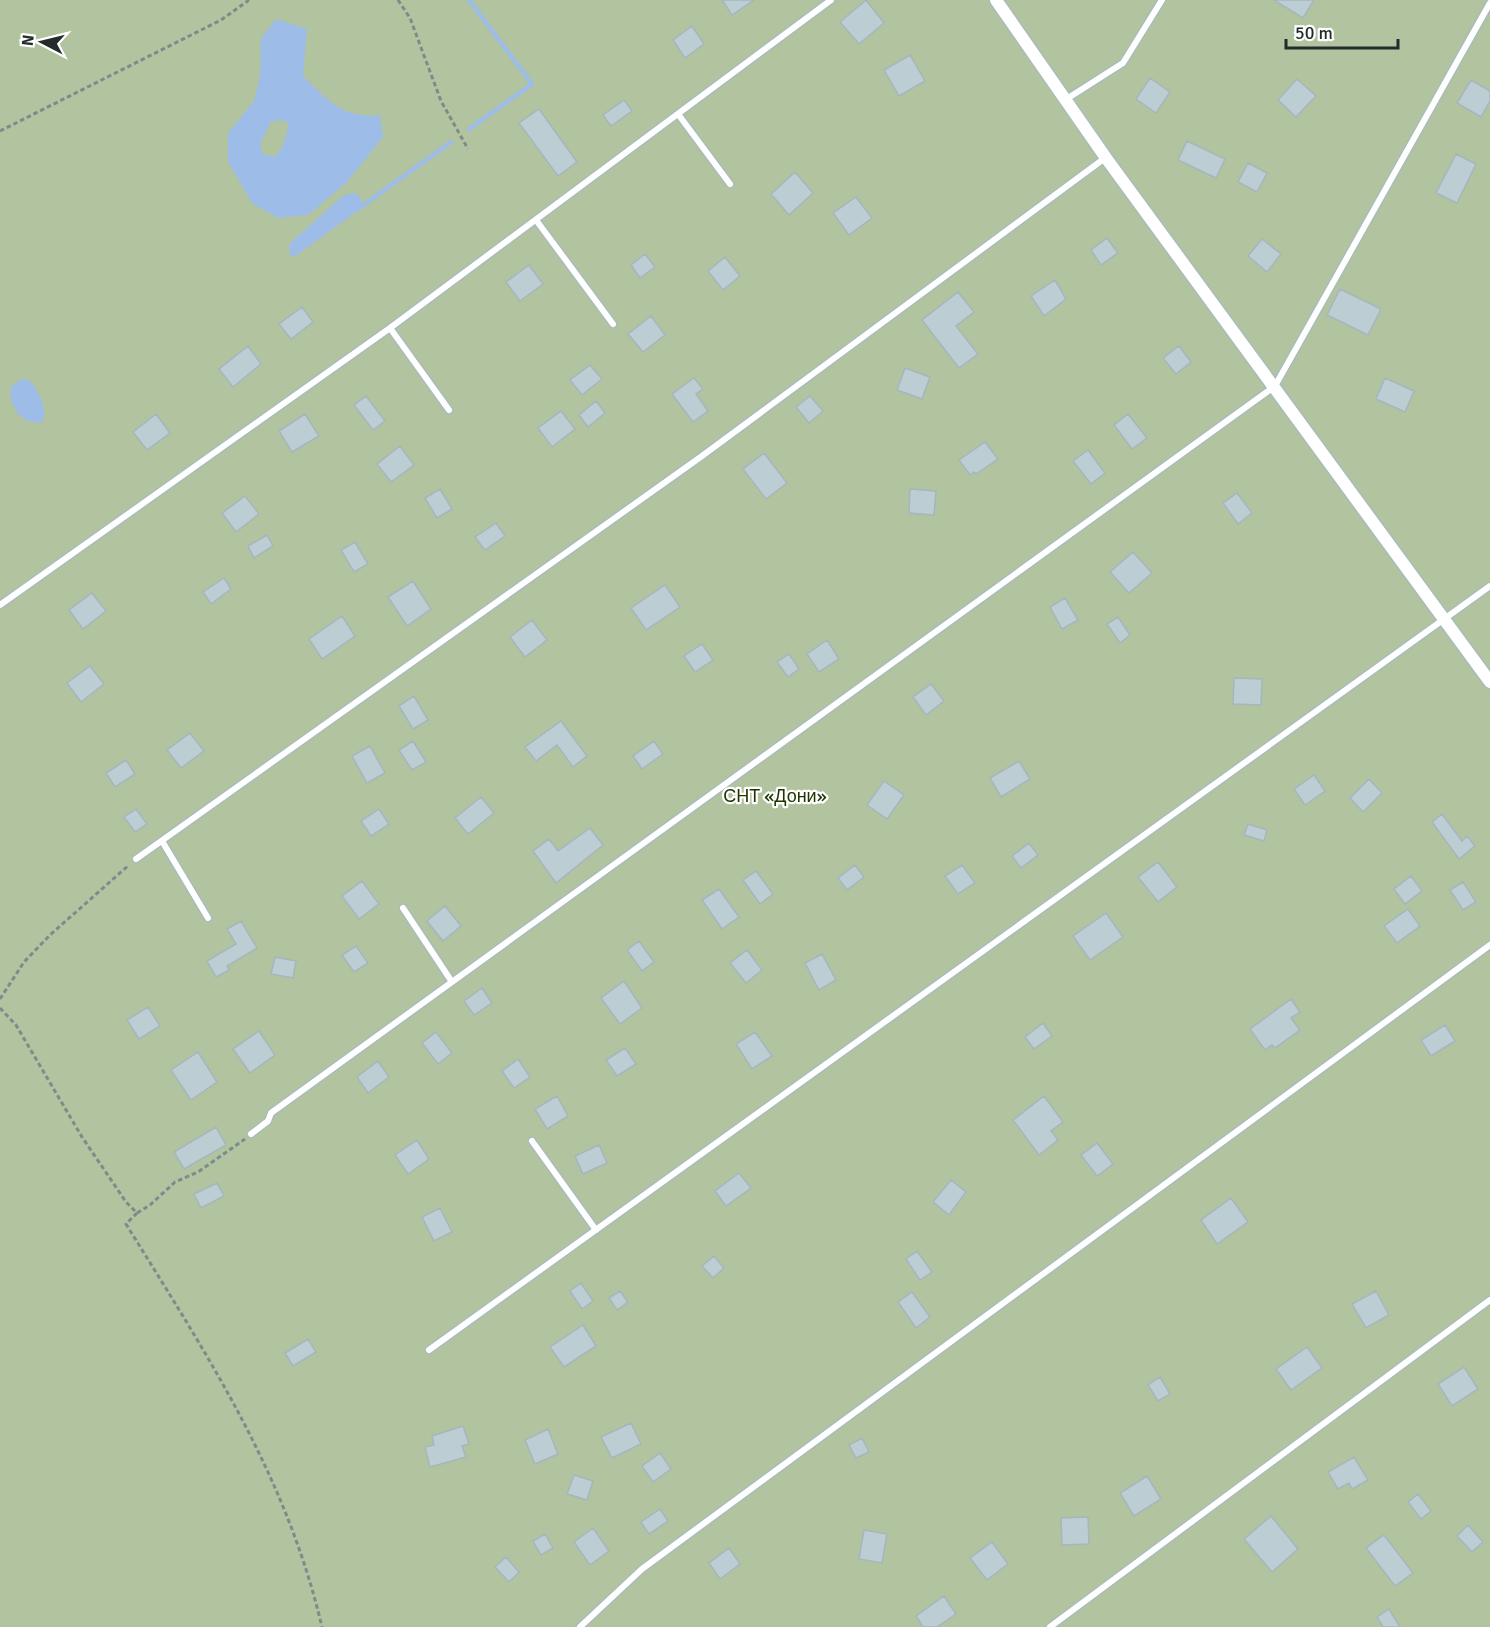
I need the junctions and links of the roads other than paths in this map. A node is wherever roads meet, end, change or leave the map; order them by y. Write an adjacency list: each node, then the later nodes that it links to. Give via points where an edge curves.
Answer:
1 (831, 0): 6 (lane)
2 (996, 0): 5 (street)
3 (1162, 0): 5 (lane, via 1123,63)
4 (1490, 3): 12 (lane)
5 (1065, 100): 7 (street)
6 (678, 114): 8 (lane); 9 (lane)
7 (1106, 158): 12 (street); 18 (lane, via 702,456)
8 (729, 184)
9 (536, 220): 10 (lane); 11 (lane)
10 (613, 324)
11 (390, 328): 13 (lane); 15 (lane)
12 (1275, 387): 16 (street); 23 (lane)
13 (449, 410)
14 (1490, 586): 16 (lane)
15 (0, 605)
16 (1443, 622): 17 (street); 26 (lane)
17 (1490, 682)
18 (162, 841): 19 (lane); 21 (lane)
19 (136, 859)
20 (403, 908): 23 (lane)
21 (208, 918)
22 (1490, 945): 29 (lane, via 642,1569)
23 (452, 982): 24 (lane, via 271,1113 268,1121)
24 (251, 1134)
25 (532, 1141): 26 (lane)
26 (596, 1230): 28 (lane)
27 (1490, 1300): 30 (lane)
28 (429, 1350)
29 (580, 1627)
30 (1050, 1627)

